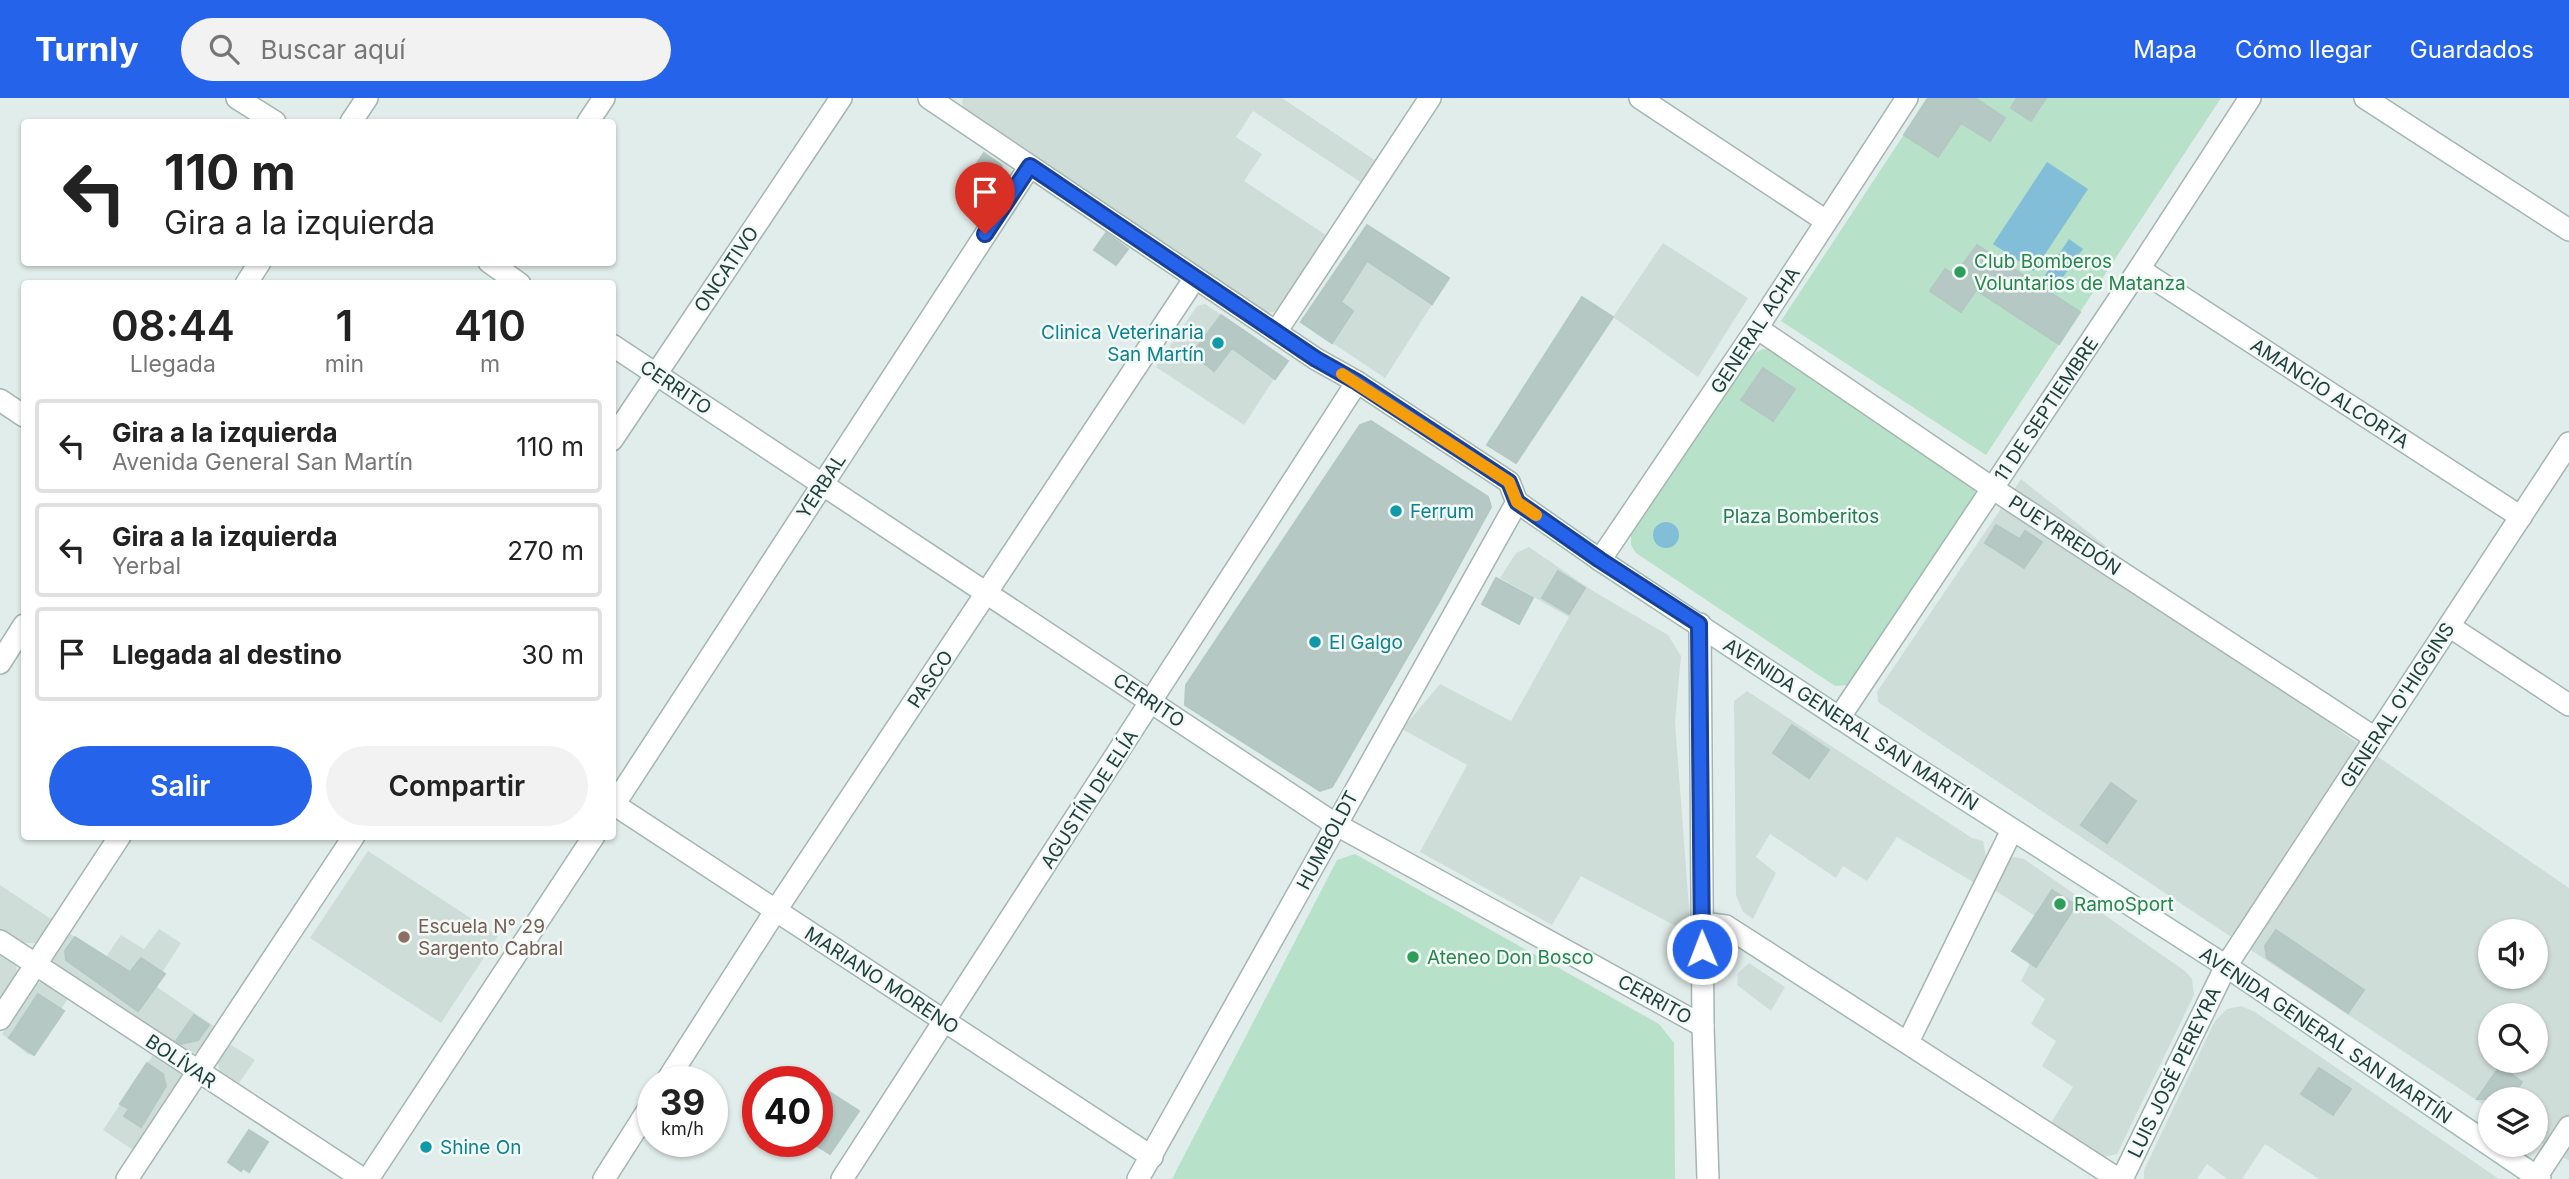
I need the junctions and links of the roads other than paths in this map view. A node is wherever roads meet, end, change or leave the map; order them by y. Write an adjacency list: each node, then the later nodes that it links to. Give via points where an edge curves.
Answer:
1 (237, 98): 11 (street)
2 (367, 98): 12 (street)
3 (604, 98): 13 (street)
4 (841, 98): 24 (street, ONCATIVO)
5 (1430, 98): 22 (street)
6 (1640, 98): 15 (street)
7 (1907, 98): 15 (street, GENERAL ACHA)
8 (2250, 98): 18 (street, 11 DE SEPTIEMBRE)
9 (2365, 98): 16 (street)
10 (938, 101): 14 (street, AVENIDA GENERAL SAN MARTÍN)
11 (270, 119)
12 (353, 119)
13 (590, 119)
14 (1030, 166): 19 (street, AVENIDA GENERAL SAN MARTÍN); 30 (street, YERBAL)
15 (1826, 221): 21 (street, GENERAL ACHA)
16 (2569, 230)
17 (490, 269): 20 (street)
18 (2140, 269): 31 (street, 11 DE SEPTIEMBRE); 33 (street, AMANCIO ALCORTA)
19 (1195, 278): 22 (street, AVENIDA GENERAL SAN MARTÍN); 35 (street, PASCO)
20 (512, 280)
21 (1757, 328): 31 (street, PUEYRREDÓN); 34 (street, GENERAL ACHA)
22 (1276, 332): 25 (street, AVENIDA GENERAL SAN MARTÍN)
23 (616, 348): 24 (street, CERRITO)
24 (656, 374): 28 (street, ONCATIVO); 30 (street, CERRITO)
25 (1357, 382): 32 (street, AVENIDA GENERAL SAN MARTÍN, via 1509,482); 40 (street, AGUSTÍN DE ELÍA)
26 (0, 400): 27 (street)
27 (21, 414)
28 (616, 434)
29 (2569, 443): 33 (street, GENERAL O'HIGGINS)
30 (822, 484): 35 (street, CERRITO); 44 (street, YERBAL)
31 (1992, 488): 42 (street, 11 DE SEPTIEMBRE); 43 (street, PUEYRREDÓN)
32 (1517, 502): 34 (street, AVENIDA GENERAL SAN MARTÍN); 46 (street, HUMBOLDT)
33 (2521, 517): 37 (street, GENERAL O'HIGGINS)
34 (1600, 560): 36 (street, AVENIDA GENERAL SAN MARTÍN)
35 (988, 592): 40 (street, CERRITO); 51 (street, PASCO)
36 (1699, 624): 42 (street, AVENIDA GENERAL SAN MARTÍN); 52 (street)
37 (2449, 625): 41 (street); 43 (street, GENERAL O'HIGGINS)
38 (21, 630): 39 (street)
39 (0, 663)
40 (1151, 702): 46 (street, CERRITO); 57 (street, AGUSTÍN DE ELÍA)
41 (2569, 705)
42 (1839, 718): 47 (street, AVENIDA GENERAL SAN MARTÍN)
43 (2375, 738): 55 (street, GENERAL O'HIGGINS)
44 (616, 800)
45 (616, 807): 51 (street, MARIANO MORENO)
46 (1335, 824): 58 (street, CERRITO); 64 (street, HUMBOLDT)
47 (2011, 830): 55 (street, AVENIDA GENERAL SAN MARTÍN); 59 (street)
48 (117, 840): 54 (street)
49 (351, 840): 61 (street)
50 (591, 840): 67 (street)
51 (776, 910): 57 (street, MARIANO MORENO); 60 (street, PASCO)
52 (1702, 923): 58 (street); 59 (street, via 1726,926)
53 (0, 941): 54 (street, BOLÍVAR)
54 (36, 965): 56 (street); 61 (street, BOLÍVAR)
55 (2225, 966): 65 (street, AVENIDA GENERAL SAN MARTÍN); 72 (street, LUIS JOSÉ PEREYRA)
56 (0, 1019)
57 (945, 1021): 64 (street, MARIANO MORENO); 69 (street, AGUSTÍN DE ELÍA)
58 (1703, 1026): 71 (street)
59 (1908, 1042): 72 (street)
60 (676, 1066)
61 (199, 1073): 66 (street); 67 (street, BOLÍVAR)
62 (637, 1127): 68 (street)
63 (2569, 1127): 65 (street)
64 (1152, 1157): 70 (street, HUMBOLDT)
65 (2537, 1178)
66 (127, 1179)
67 (365, 1179)
68 (604, 1179)
69 (842, 1179)
70 (1138, 1179)
71 (1708, 1179)
72 (2120, 1179)

